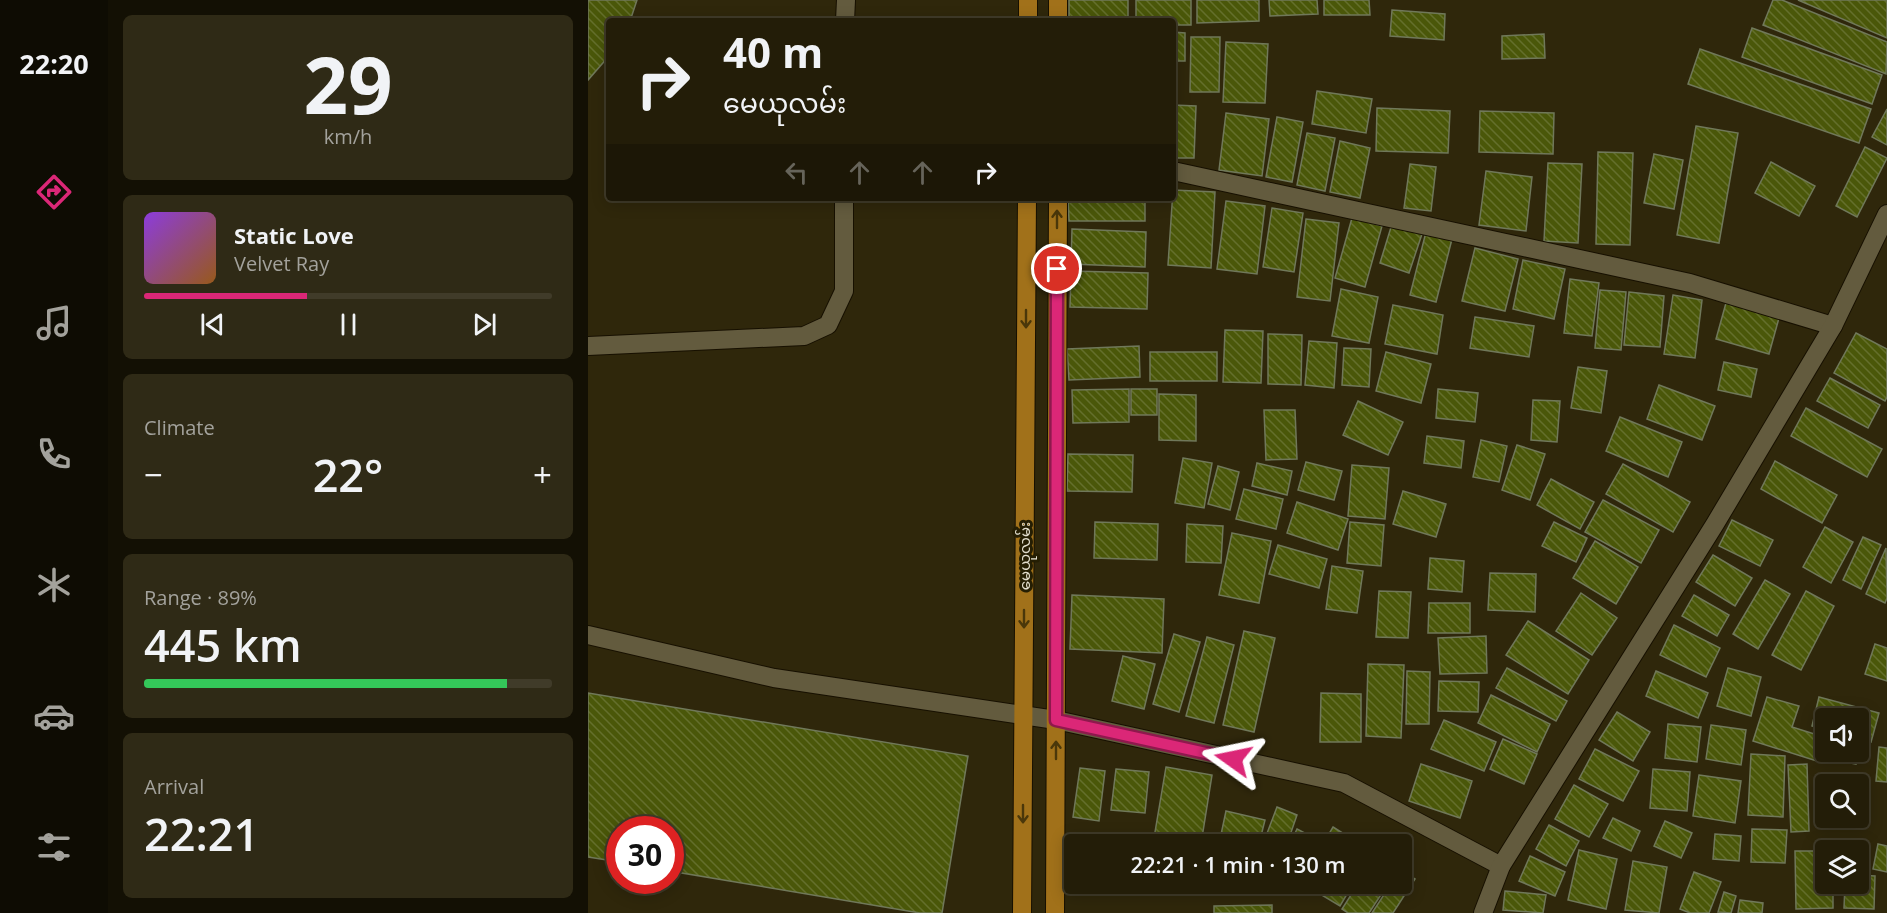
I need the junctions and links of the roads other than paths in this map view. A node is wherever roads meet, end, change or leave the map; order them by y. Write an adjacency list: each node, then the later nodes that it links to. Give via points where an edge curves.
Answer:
1 (846, 0): 4 (street)
2 (1028, 0): 5 (main road)
3 (1058, 0): 6 (main road)
4 (845, 18)
5 (1028, 18)
6 (1058, 18)
7 (1176, 172): 12 (street, via 1690,283)
8 (844, 201): 13 (street, via 844,291 828,325 804,336)
9 (1027, 201): 15 (main road, မေယုလမ်း, one-way to 15)
10 (1058, 201): 16 (main road, မေယုလမ်း, one-way to 10)
11 (1887, 214): 12 (street)
12 (1833, 326): 17 (street, via 1715,524)
13 (588, 345)
14 (588, 635): 15 (street, via 774,678)
15 (1023, 716): 16 (street); 18 (main road, မေယုလမ်း, one-way to 18)
16 (1056, 720): 17 (street, via 1344,783); 19 (main road, မေယုလမ်း, one-way to 16)
17 (1501, 866): 20 (street)
18 (1022, 913)
19 (1055, 913)
20 (1483, 913)

